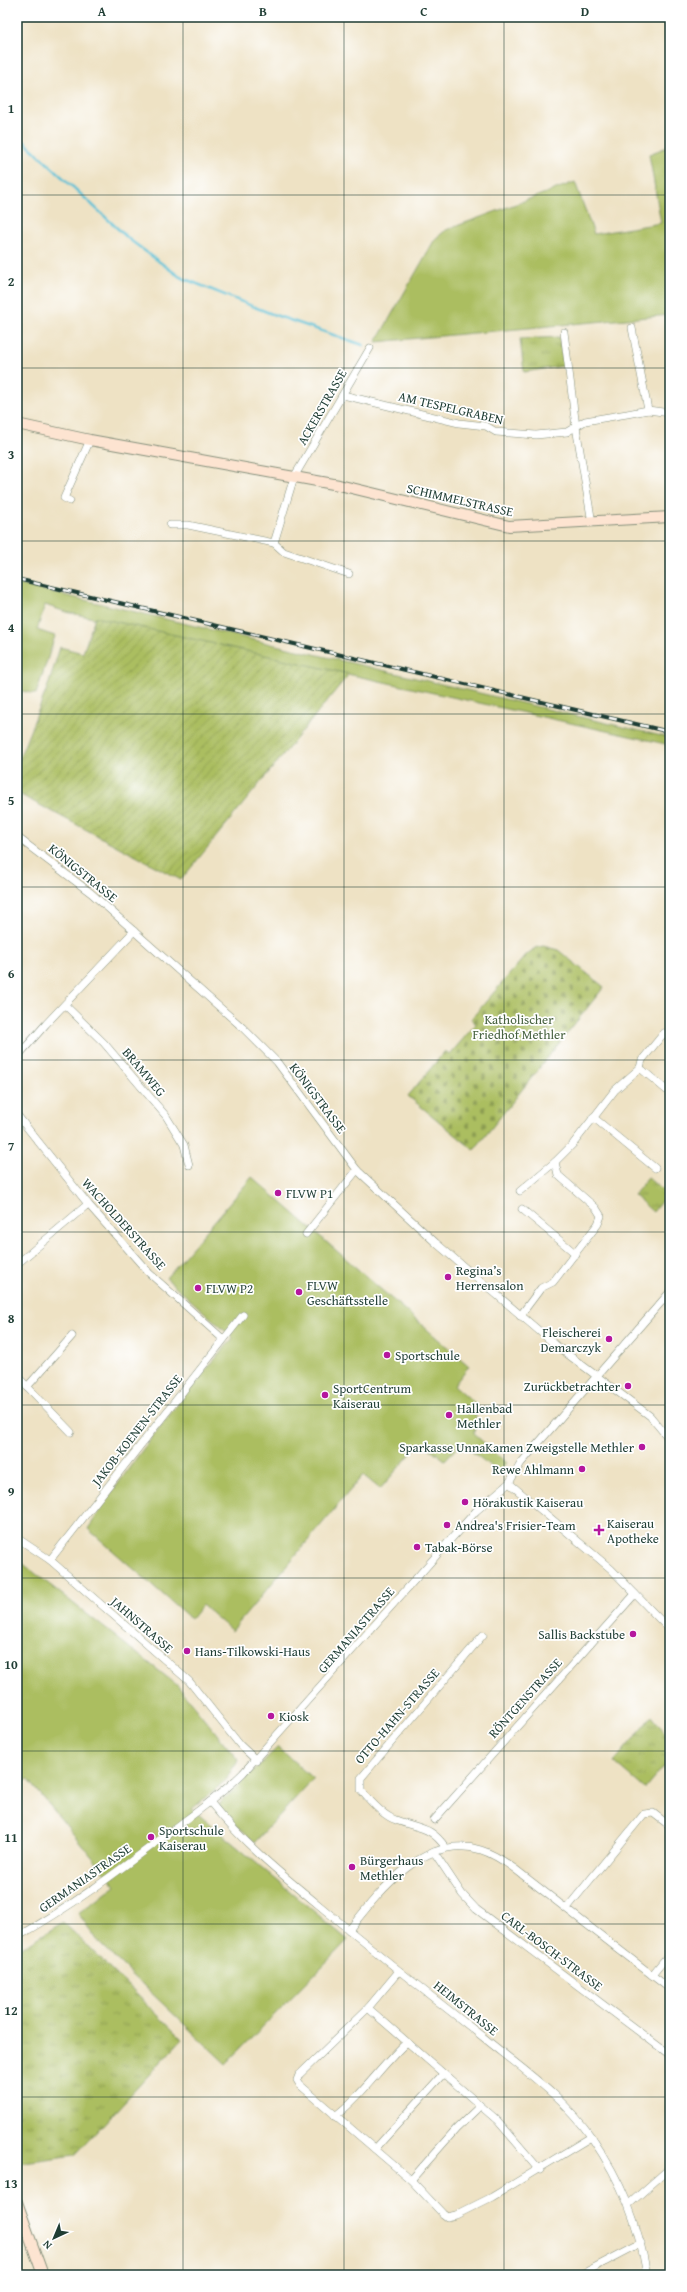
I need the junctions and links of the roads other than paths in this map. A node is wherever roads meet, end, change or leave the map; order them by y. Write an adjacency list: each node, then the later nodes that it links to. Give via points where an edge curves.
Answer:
1 (632, 328): 5 (street)
2 (564, 332): 8 (street)
3 (370, 348): 4 (street, ACKERSTRASSE)
4 (343, 395): 8 (street, AM TESPELGRABEN, via 459,423 486,426 496,432 536,435 567,432); 10 (street, ACKERSTRASSE)
5 (648, 410): 6 (street, AM TESPELGRABEN); 8 (street, AM TESPELGRABEN, via 585,421)
6 (670, 413)
7 (17, 424): 9 (street, SCHIMMELSTRASSE)
8 (576, 427): 13 (street)
9 (90, 440): 10 (street, SCHIMMELSTRASSE); 11 (street, via 64,498)
10 (294, 477): 13 (street, SCHIMMELSTRASSE, via 509,526); 15 (street)
11 (70, 501)
12 (670, 517): 13 (street, SCHIMMELSTRASSE)
13 (592, 523)
14 (170, 525): 15 (street, via 188,525)
15 (274, 543): 16 (street, via 284,552)
16 (349, 574)
17 (17, 837): 18 (street, KÖNIGSTRASSE, via 91,892)
18 (134, 931): 19 (street); 29 (street, KÖNIGSTRASSE, via 269,1053)
19 (65, 1005): 21 (street); 27 (street, BRAMWEG, via 104,1043 169,1121 184,1145)
20 (667, 1035): 22 (street, via 642,1060)
21 (17, 1057)
22 (640, 1068): 23 (street); 25 (street, via 615,1090)
23 (670, 1093)
24 (17, 1115): 31 (street, WACHOLDERSTRASSE)
25 (593, 1117): 26 (street, via 573,1144); 28 (street)
26 (555, 1162): 30 (street); 34 (street, via 558,1175 596,1208 601,1216)
27 (189, 1165)
28 (655, 1168)
29 (358, 1170): 33 (street); 38 (street, KÖNIGSTRASSE, via 441,1248)
30 (520, 1191)
31 (88, 1204): 35 (street); 40 (street, WACHOLDERSTRASSE, via 149,1273)
32 (522, 1209): 34 (street)
33 (306, 1234)
34 (576, 1254): 38 (street, via 553,1282 541,1288)
35 (17, 1264)
36 (670, 1292): 42 (street, GERMANIASTRASSE)
37 (243, 1315): 40 (street, JAKOB-KOENEN-STRASSE)
38 (520, 1316): 42 (street, KÖNIGSTRASSE)
39 (72, 1336): 43 (street)
40 (223, 1339): 48 (street, JAKOB-KOENEN-STRASSE)
41 (17, 1376): 43 (street)
42 (597, 1377): 45 (street, KÖNIGSTRASSE, via 650,1416); 46 (street, GERMANIASTRASSE, via 521,1463)
43 (27, 1387): 44 (street)
44 (71, 1432)
45 (670, 1440)
46 (509, 1483): 49 (street, via 611,1569); 52 (street, GERMANIASTRASSE, via 476,1511)
47 (17, 1538): 48 (street, JAHNSTRASSE)
48 (50, 1560): 52 (street, JAHNSTRASSE, via 189,1681 240,1745)
49 (635, 1594): 50 (street); 54 (street, RÖNTGENSTRASSE)
50 (670, 1630)
51 (483, 1635): 56 (street, OTTO-HAHN-STRASSE, via 360,1778 359,1785 362,1790 387,1815 395,1820 427,1829 438,1837)
52 (256, 1760): 53 (street, GERMANIASTRASSE)
53 (210, 1802): 59 (street, HEIMSTRASSE, via 243,1840); 60 (street, GERMANIASTRASSE, via 97,1885 41,1924)
54 (434, 1820)
55 (670, 1826): 58 (street, via 653,1812 644,1814)
56 (446, 1848): 57 (street); 58 (street, via 463,1847 494,1855)
57 (434, 1852): 59 (street, via 395,1878); 67 (street, CARL-BOSCH-STRASSE, via 455,1884 476,1909)
58 (567, 1908): 63 (street)
59 (348, 1930): 62 (street, HEIMSTRASSE)
60 (17, 1937)
61 (670, 1953): 63 (street)
62 (399, 1971): 65 (street); 71 (street, HEIMSTRASSE, via 534,2078)
63 (652, 1975): 64 (street)
64 (670, 1988)
65 (368, 2008): 66 (street); 70 (street, via 299,2075 297,2080)
66 (406, 2043): 68 (street); 70 (street, via 349,2106)
67 (670, 2055)
68 (442, 2074): 69 (street); 72 (street)
69 (480, 2106): 74 (street, via 512,2135); 75 (street)
70 (335, 2116): 72 (street)
71 (592, 2137): 74 (street); 77 (street, HEIMSTRASSE)
72 (375, 2149): 75 (street)
73 (670, 2168): 77 (street)
74 (540, 2170): 75 (street, via 451,2217 443,2214)
75 (411, 2180)
76 (17, 2202): 79 (street)
77 (629, 2204): 78 (street, HEIMSTRASSE)
78 (641, 2244): 80 (street); 81 (street, HEIMSTRASSE)
79 (43, 2275)
80 (580, 2275)
81 (647, 2275)

